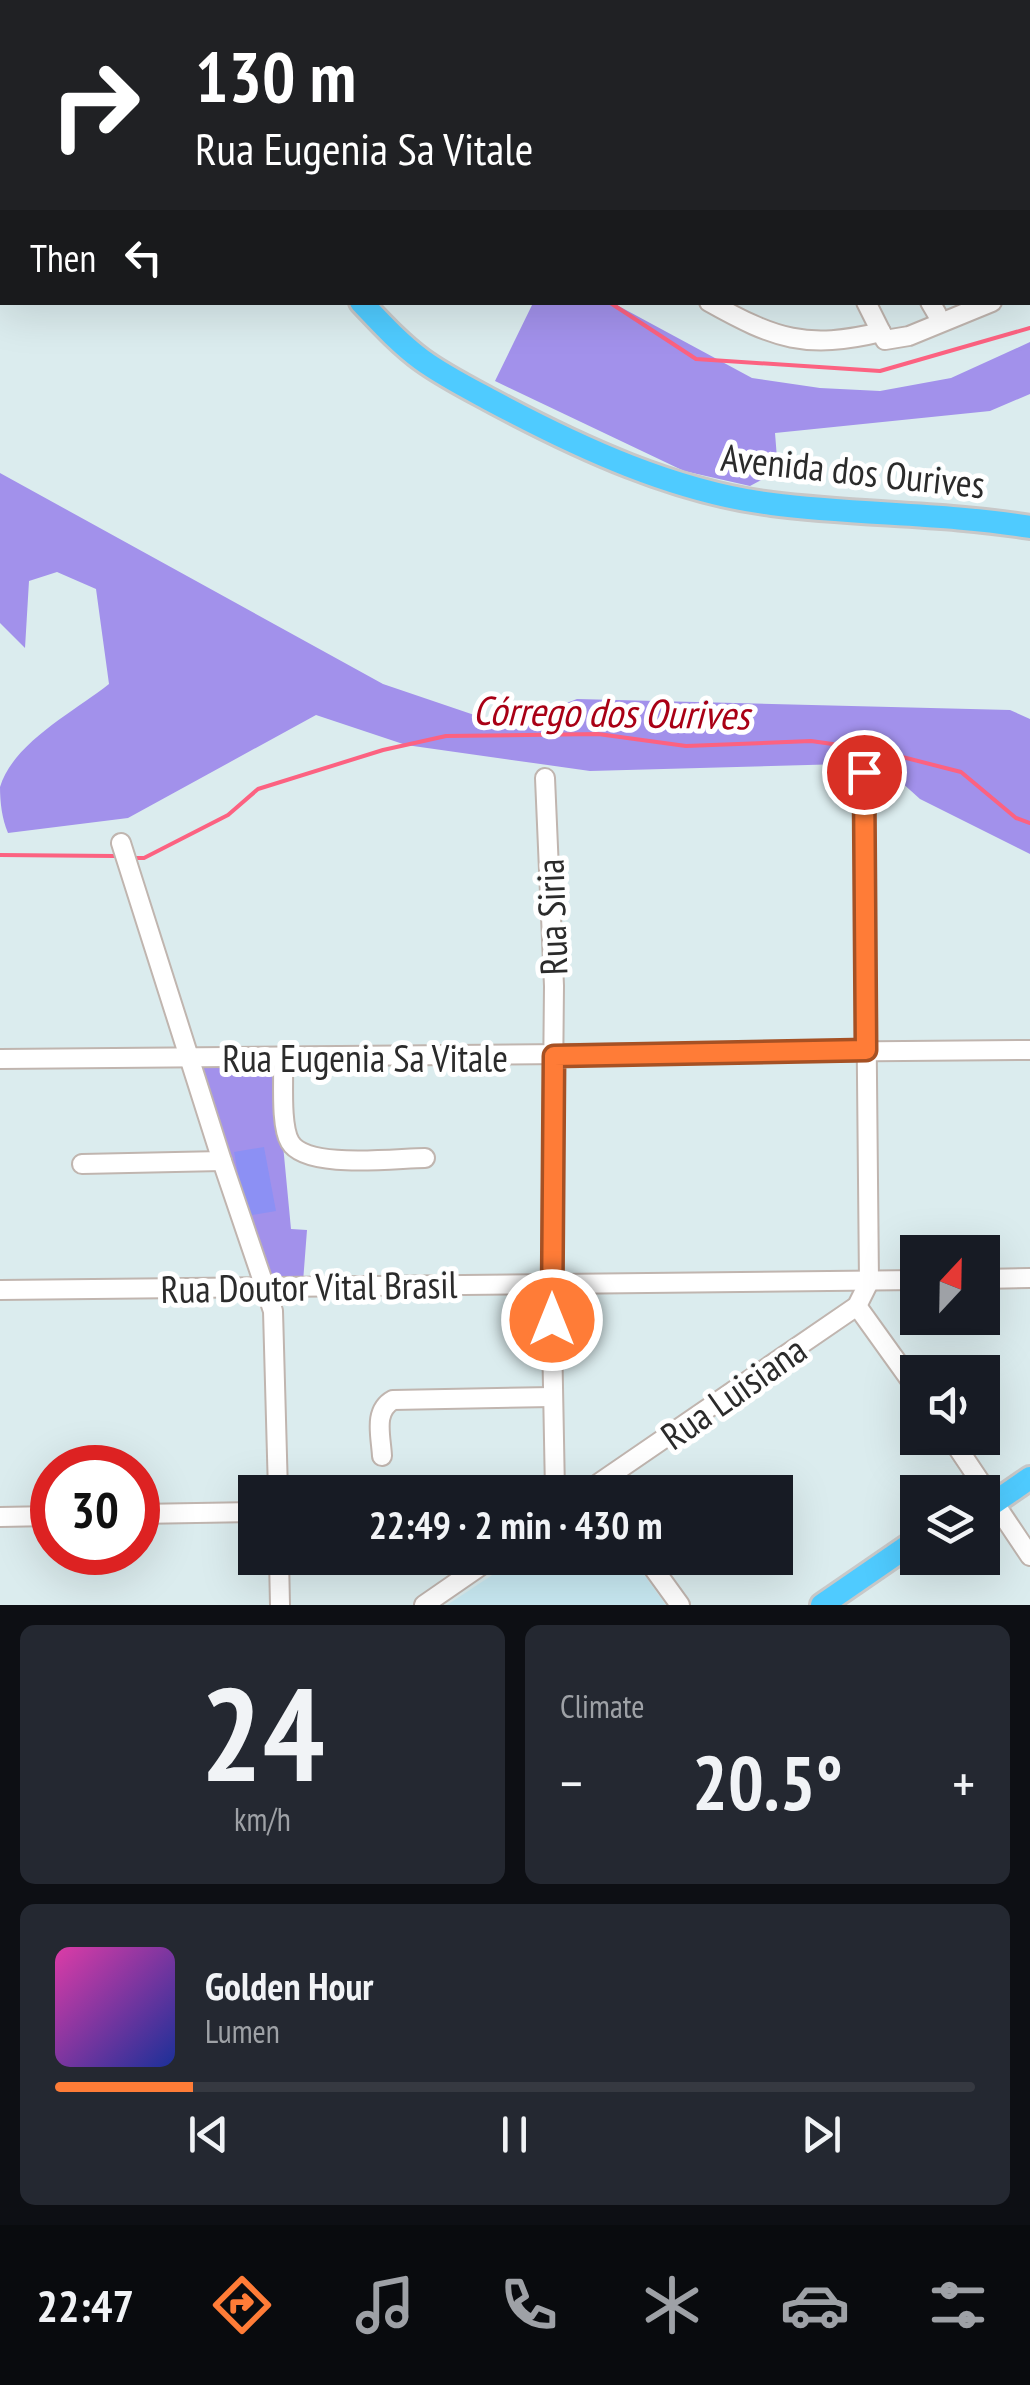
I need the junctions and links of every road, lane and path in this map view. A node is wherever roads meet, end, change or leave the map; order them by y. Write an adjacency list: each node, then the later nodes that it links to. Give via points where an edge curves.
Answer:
1 (364, 305): 6 (main road, Avenida dos Ourives, via 424,362 541,427 672,480 772,504)
2 (715, 305): 5 (street, via 800,341)
3 (868, 305): 5 (street)
4 (985, 305): 5 (street, via 909,336 885,340)
5 (881, 332)
6 (1030, 526)
7 (864, 772): 10 (street)
8 (546, 778): 12 (street, Rua Siria)
9 (121, 843): 13 (street)
10 (866, 1050): 11 (street, Rua Eugenia Sa Vitale); 12 (street, Rua Eugenia Sa Vitale); 23 (street)
11 (1030, 1050)
12 (554, 1056): 14 (street, Rua Eugenia Sa Vitale); 22 (street, Rua Siria)
13 (190, 1058): 14 (street, Rua Eugenia Sa Vitale); 15 (street, Rua Eugenia Sa Vitale); 17 (street)
14 (283, 1058): 16 (street, via 286,1129 302,1154 328,1160)
15 (0, 1059)
16 (425, 1158)
17 (222, 1161): 18 (street); 24 (street)
18 (82, 1164)
19 (1030, 1278): 20 (street)
20 (1000, 1279)
21 (900, 1281): 23 (street, Rua Doutor Vital Brasil)
22 (552, 1282): 23 (street, Rua Doutor Vital Brasil); 24 (street, Rua Doutor Vital Brasil); 28 (street, Rua Siria)
23 (869, 1282): 26 (street, Rua Luisiana)
24 (266, 1287): 25 (street, Rua Doutor Vital Brasil); 31 (street, via 276,1339)
25 (0, 1290)
26 (857, 1306): 27 (street); 33 (street, Rua Luisiana)
27 (900, 1366)
28 (552, 1396): 29 (street, via 393,1400 380,1414); 32 (street, Rua Siria)
29 (382, 1456)
30 (1030, 1461): 35 (main road)
31 (278, 1475)
32 (554, 1475)
33 (617, 1475)
34 (1030, 1478): 36 (main road)
35 (1000, 1488)
36 (1000, 1493)
37 (238, 1512): 38 (street)
38 (160, 1514)
39 (30, 1516): 41 (street)
40 (1000, 1516): 43 (street)
41 (0, 1517)
42 (900, 1551): 51 (main road)
43 (1030, 1556)
44 (900, 1569): 52 (main road)
45 (279, 1575): 48 (street)
46 (467, 1575): 49 (street)
47 (658, 1575): 50 (street)
48 (280, 1605)
49 (424, 1605)
50 (680, 1605)
51 (822, 1605)
52 (848, 1605)

